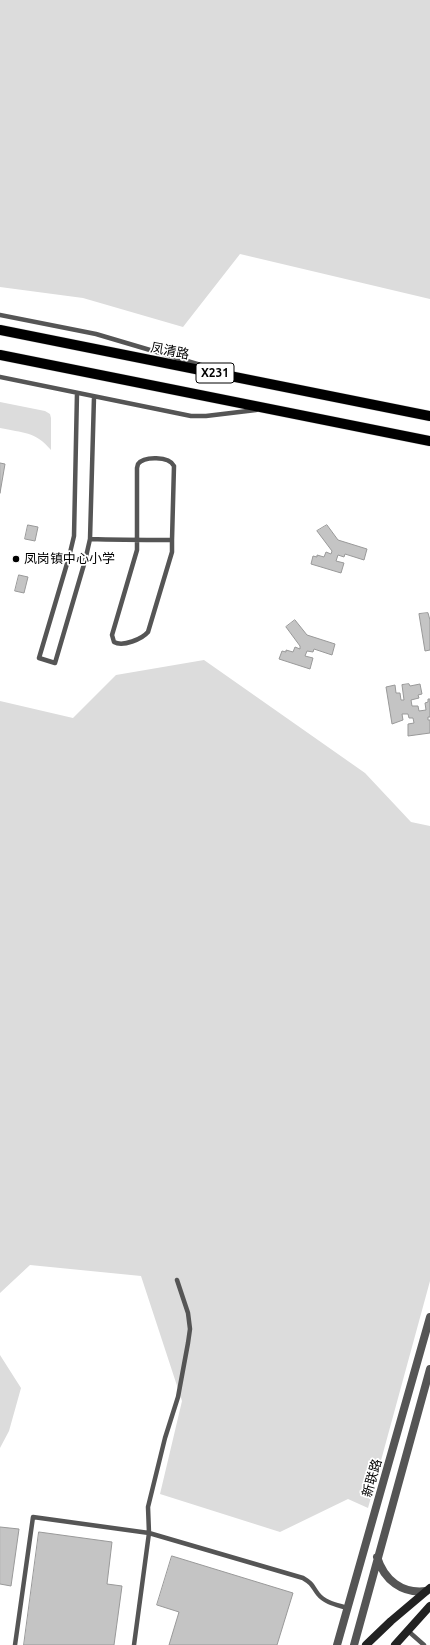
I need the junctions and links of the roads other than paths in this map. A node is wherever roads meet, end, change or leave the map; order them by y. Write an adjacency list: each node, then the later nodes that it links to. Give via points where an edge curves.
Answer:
1 (0, 315): 5 (lane, via 96,334)
2 (0, 330): 5 (main road, 凤清路 / X231)
3 (0, 355): 8 (main road, X231)
4 (0, 377): 6 (lane)
5 (258, 382): 9 (main road, 凤清路 / X231)
6 (77, 393): 7 (lane); 11 (lane, via 74,536 39,658 55,663)
7 (94, 396): 8 (lane, via 191,416); 11 (lane)
8 (267, 408): 10 (main road, X231)
9 (430, 416)
10 (430, 441)
11 (90, 540): 12 (lane)
12 (137, 540): 13 (lane); 13 (lane, via 138,464 145,459 166,459 174,466); 13 (lane, via 137,550 112,635 117,644 141,638 148,632 172,552)
13 (172, 540)
14 (177, 1280): 18 (lane, via 188,1313 190,1329 178,1397 164,1438 148,1508)
15 (430, 1317): 22 (street, 新联路)
16 (430, 1369): 17 (street, 新联路)
17 (427, 1395): 19 (street, 新联路)
18 (149, 1533): 22 (lane, via 303,1578 312,1583 319,1595 328,1602); 24 (lane, via 33,1517); 25 (lane)
19 (377, 1558): 20 (street, via 384,1574 395,1585 410,1591); 27 (street, 新联路)
20 (428, 1589): 28 (street)
21 (430, 1606): 23 (street)
22 (347, 1608): 26 (street, 新联路)
23 (407, 1630): 29 (street); 30 (lane)
24 (16, 1645)
25 (134, 1645)
26 (337, 1645)
27 (354, 1645)
28 (366, 1645)
29 (395, 1645)
30 (424, 1645)

